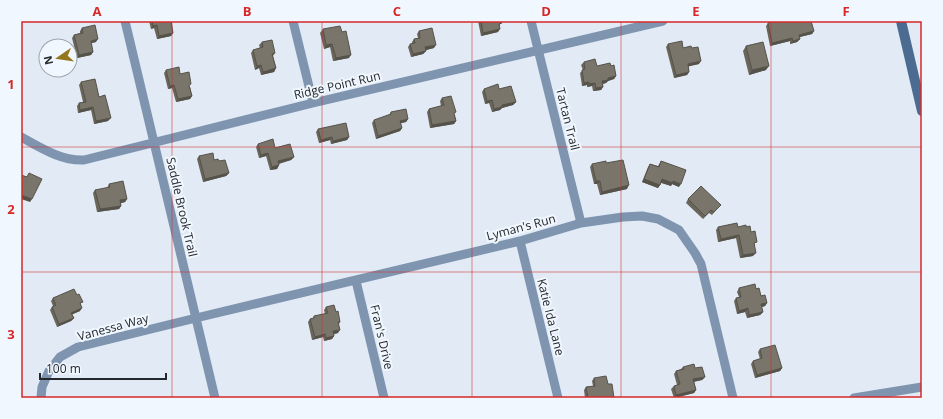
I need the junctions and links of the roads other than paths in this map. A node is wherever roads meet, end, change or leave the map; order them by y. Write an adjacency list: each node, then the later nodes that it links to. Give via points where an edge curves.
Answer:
1 (125, 21): 10 (street, Saddle Brook Trail)
2 (293, 21): 7 (street)
3 (531, 21): 6 (street, Tartan Trail)
4 (663, 21): 6 (street, Ridge Point Run)
5 (901, 21): 8 (street)
6 (539, 51): 7 (street, Ridge Point Run); 11 (street, Tartan Trail)
7 (313, 103): 10 (street, Ridge Point Run)
8 (922, 111)
9 (21, 137): 10 (street, Ridge Point Run, via 52,154 73,161)
10 (154, 143): 14 (street, Saddle Brook Trail)
11 (581, 223): 12 (street, Lyman's Run); 20 (street, Lyman's Run, via 642,216 658,219 679,230 701,264)
12 (520, 241): 13 (street, Lyman's Run); 19 (street, Katie Ida Lane)
13 (356, 281): 14 (street, Lyman's Run); 18 (street, Fran's Drive)
14 (196, 318): 16 (street, Vanessa Way, via 78,347 60,357 49,371 42,387); 17 (street, Saddle Brook Trail)
15 (922, 387): 21 (street)
16 (41, 398)
17 (215, 398)
18 (384, 398)
19 (558, 398)
20 (733, 398)
21 (854, 398)

